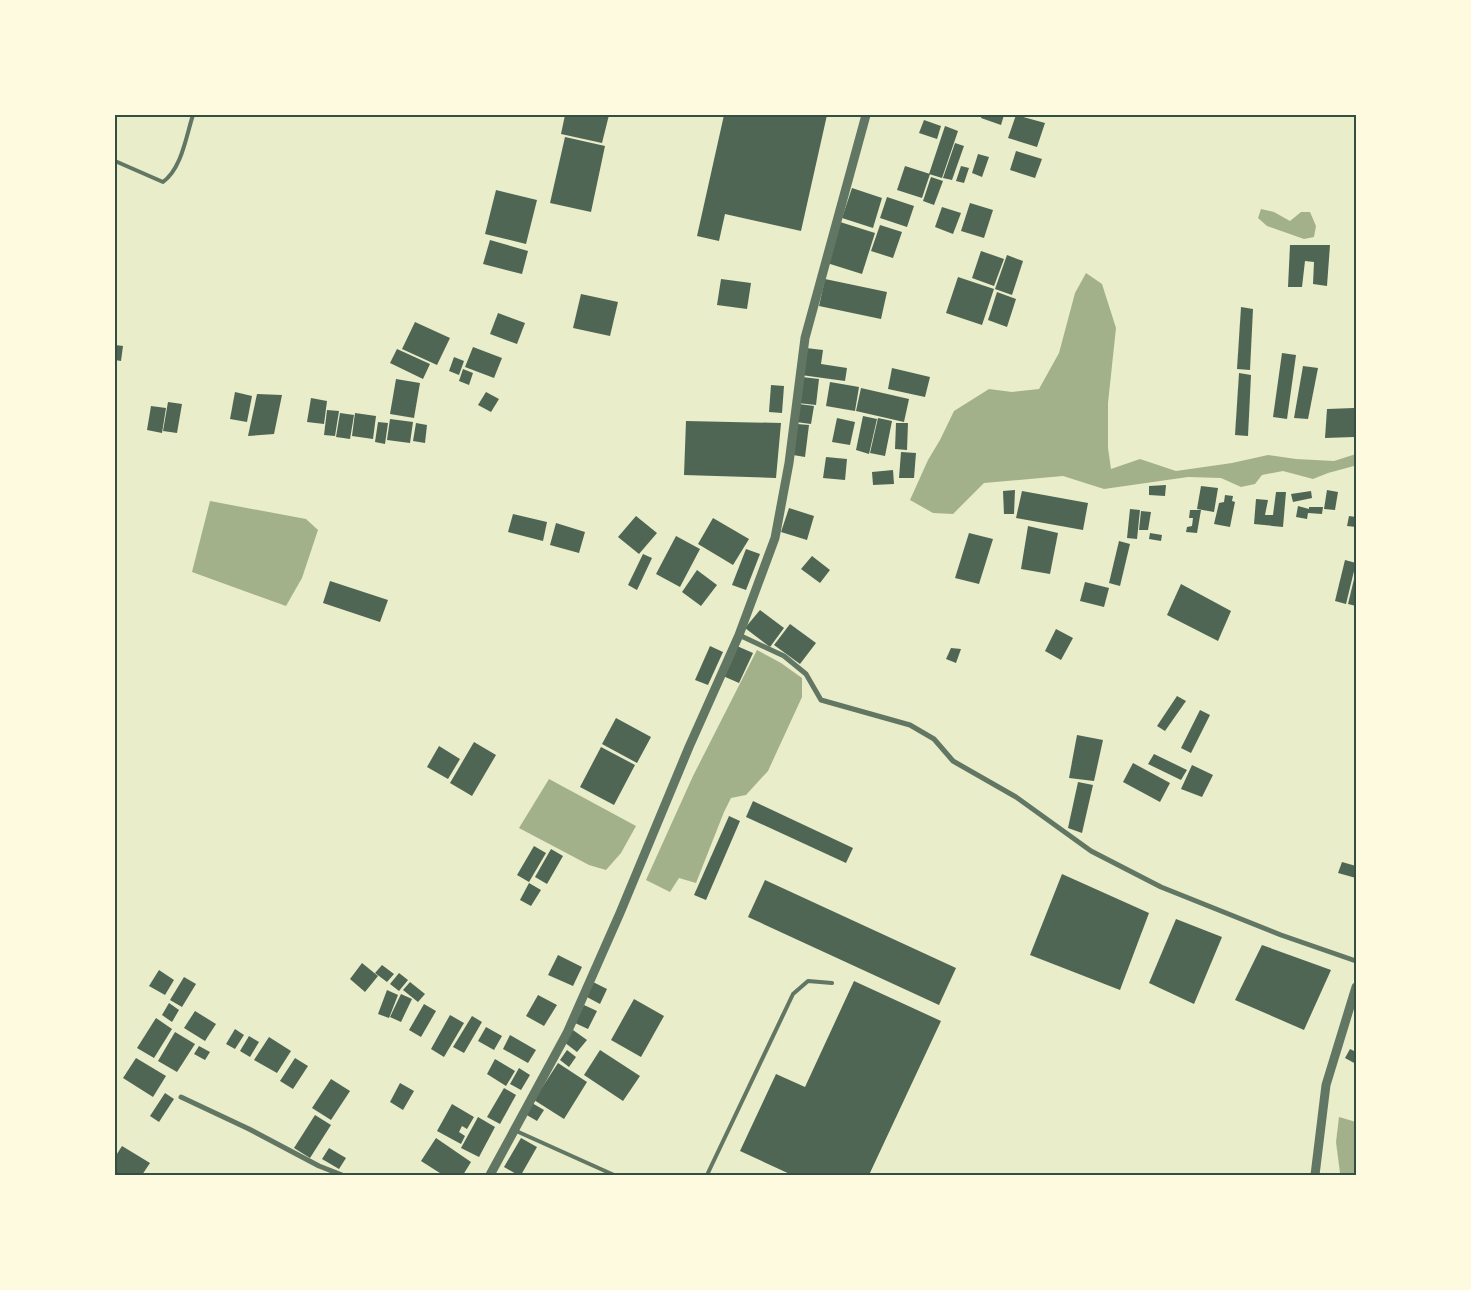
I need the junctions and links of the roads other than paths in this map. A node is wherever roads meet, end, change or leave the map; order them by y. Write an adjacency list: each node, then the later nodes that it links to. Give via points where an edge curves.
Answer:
1 (193, 115): 3 (lane, via 180,155 170,176 163,182)
2 (866, 115): 4 (street, via 806,338 775,538)
3 (115, 161)
4 (738, 635): 5 (street, via 784,656 806,674 821,700 910,725 934,739 953,761 1016,797 1091,851 1161,887); 9 (street, via 567,1033)
5 (1356, 961)
6 (832, 983): 13 (lane, via 808,981 793,994)
7 (1356, 987): 14 (street, via 1326,1085)
8 (181, 1097): 10 (street)
9 (514, 1130): 11 (street); 12 (lane)
10 (342, 1175)
11 (490, 1175)
12 (614, 1175)
13 (708, 1175)
14 (1316, 1175)

